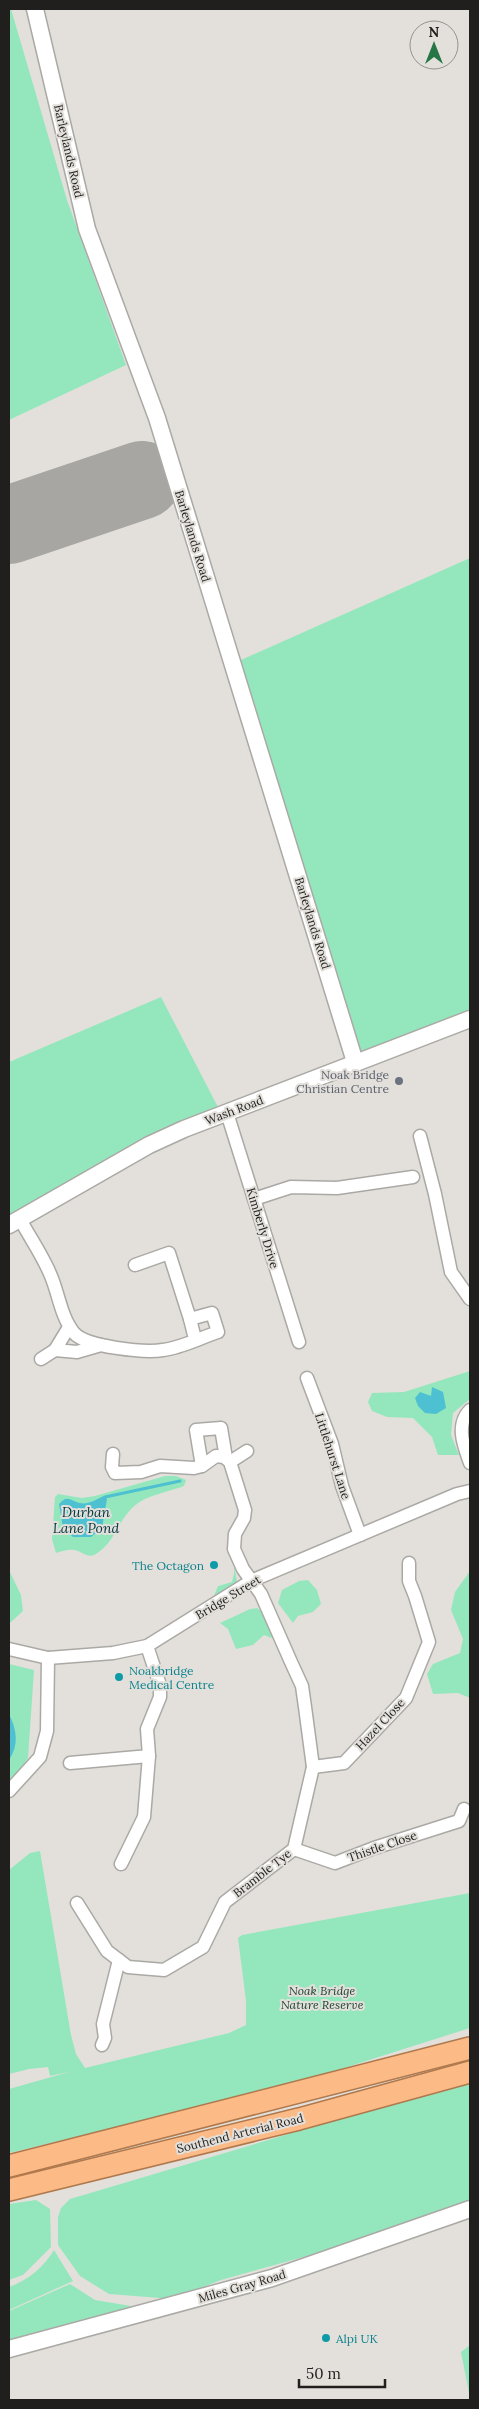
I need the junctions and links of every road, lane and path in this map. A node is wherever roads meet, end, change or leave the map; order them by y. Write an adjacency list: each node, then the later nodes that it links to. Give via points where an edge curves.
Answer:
1 (35, 9): 3 (street, Barleylands Road, via 87,229 157,418)
2 (470, 1020): 3 (street, Wash Road)
3 (356, 1062): 4 (street, Wash Road)
4 (227, 1113): 7 (street, Kimberly Drive); 8 (street, Wash Road, via 149,1145)
5 (420, 1136): 10 (street, via 451,1272)
6 (413, 1177): 7 (street, via 337,1188 317,1182)
7 (254, 1199): 14 (street, Kimberly Drive)
8 (14, 1222): 12 (street, via 51,1276)
9 (136, 1264): 11 (street, via 169,1253)
10 (470, 1299)
11 (190, 1319): 13 (street); 13 (street, via 212,1313 218,1332)
12 (69, 1327): 15 (street, via 86,1341); 16 (street)
13 (195, 1339): 15 (street, via 165,1350 148,1352)
14 (299, 1342)
15 (103, 1344): 16 (street, via 77,1352)
16 (55, 1350): 17 (street)
17 (41, 1359)
18 (307, 1378): 26 (street, Littlehurst Lane, via 332,1444 342,1486)
19 (470, 1410): 23 (street, via 464,1416 462,1431)
20 (247, 1451): 22 (street)
21 (113, 1454): 24 (street, via 112,1466 116,1473 134,1473 160,1466)
22 (228, 1460): 24 (street, via 216,1456); 24 (street, Bramble Tye, via 221,1428 196,1430); 28 (street, Bramble Tye, via 245,1510 235,1534 234,1549)
23 (470, 1463)
24 (202, 1466)
25 (470, 1491): 26 (street, Bridge Street)
26 (360, 1535): 28 (street, Bridge Street)
27 (409, 1563): 34 (street, Hazel Close, via 409,1581 429,1642 406,1698 344,1764)
28 (251, 1581): 29 (street, Bridge Street); 34 (street, Bramble Tye, via 261,1594 302,1686)
29 (147, 1646): 31 (street, Bridge Street, via 113,1653); 32 (street, via 160,1685 160,1697 147,1729)
30 (9, 1649): 31 (street, Bridge Street)
31 (48, 1658): 35 (street, via 47,1731 40,1757)
32 (149, 1756): 33 (street); 38 (street, via 144,1817)
33 (70, 1763)
34 (313, 1768): 37 (street, Bramble Tye)
35 (9, 1791)
36 (464, 1809): 37 (street, Thistle Close, via 459,1821 335,1863)
37 (294, 1849): 40 (street, Bramble Tye, via 226,1902 203,1947 164,1970 128,1967)
38 (121, 1864)
39 (77, 1903): 40 (street, Bramble Tye, via 107,1951)
40 (118, 1960): 41 (street, via 103,2024 105,2038)
41 (102, 2045)
42 (470, 2048): 44 (highway, Southend Arterial Road)
43 (470, 2072): 45 (highway, Southend Arterial Road, via 299,2119)
44 (9, 2166)
45 (9, 2190)
46 (470, 2209): 47 (street, Miles Gray Road, via 272,2278)
47 (9, 2349)

